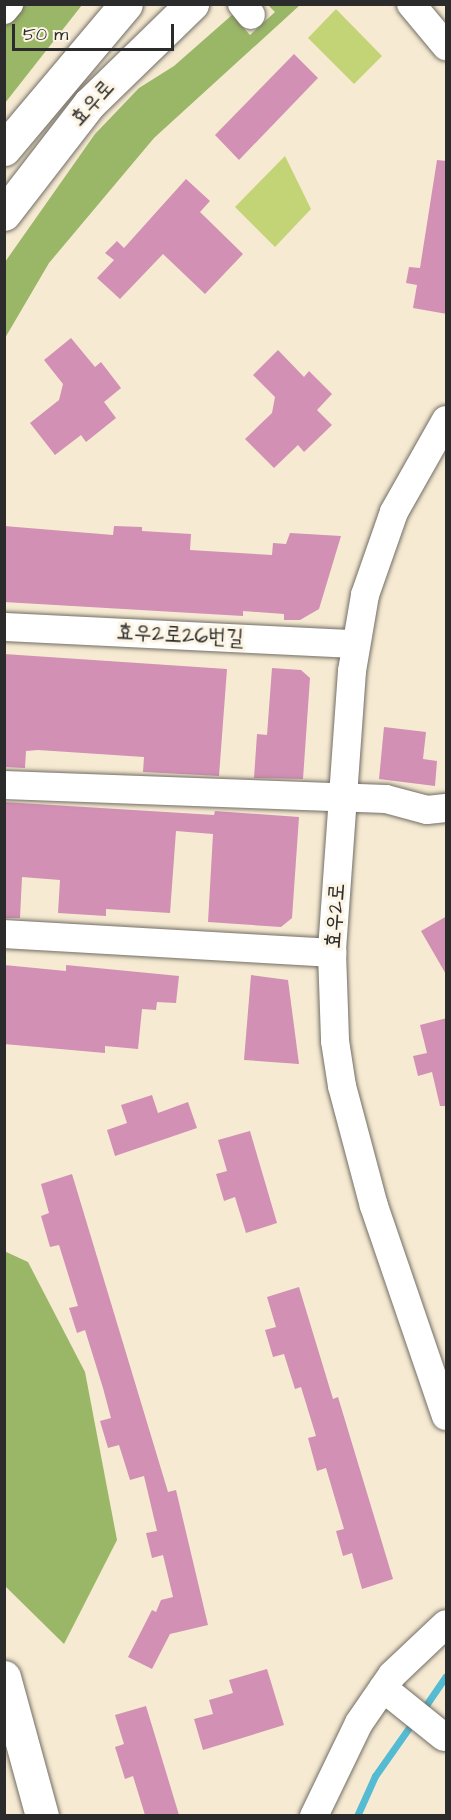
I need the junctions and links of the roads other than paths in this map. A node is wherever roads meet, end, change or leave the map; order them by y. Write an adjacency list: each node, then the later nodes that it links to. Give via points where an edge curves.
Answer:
1 (9, 4): 5 (street)
2 (126, 4): 7 (main road, 효우로)
3 (192, 4): 8 (main road, 효우로, via 89,105)
4 (411, 4): 6 (street)
5 (4, 10)
6 (447, 46)
7 (4, 149)
8 (4, 214)
9 (447, 420): 11 (street, 효우2로, via 394,512 365,595)
10 (4, 627): 11 (street, 효우2로26번길)
11 (356, 644): 13 (street, 효우2로)
12 (4, 785): 13 (street)
13 (344, 798): 14 (street, via 386,799 427,810); 16 (street, 효우2로)
14 (447, 808)
15 (4, 934): 16 (street)
16 (332, 954): 17 (street, 효우2로, via 335,1041 342,1086 374,1206)
17 (447, 1416)
18 (447, 1624): 20 (street)
19 (4, 1677): 22 (main road)
20 (389, 1693): 21 (street); 23 (street, via 359,1723)
21 (440, 1734)
22 (42, 1815)
23 (314, 1815)

